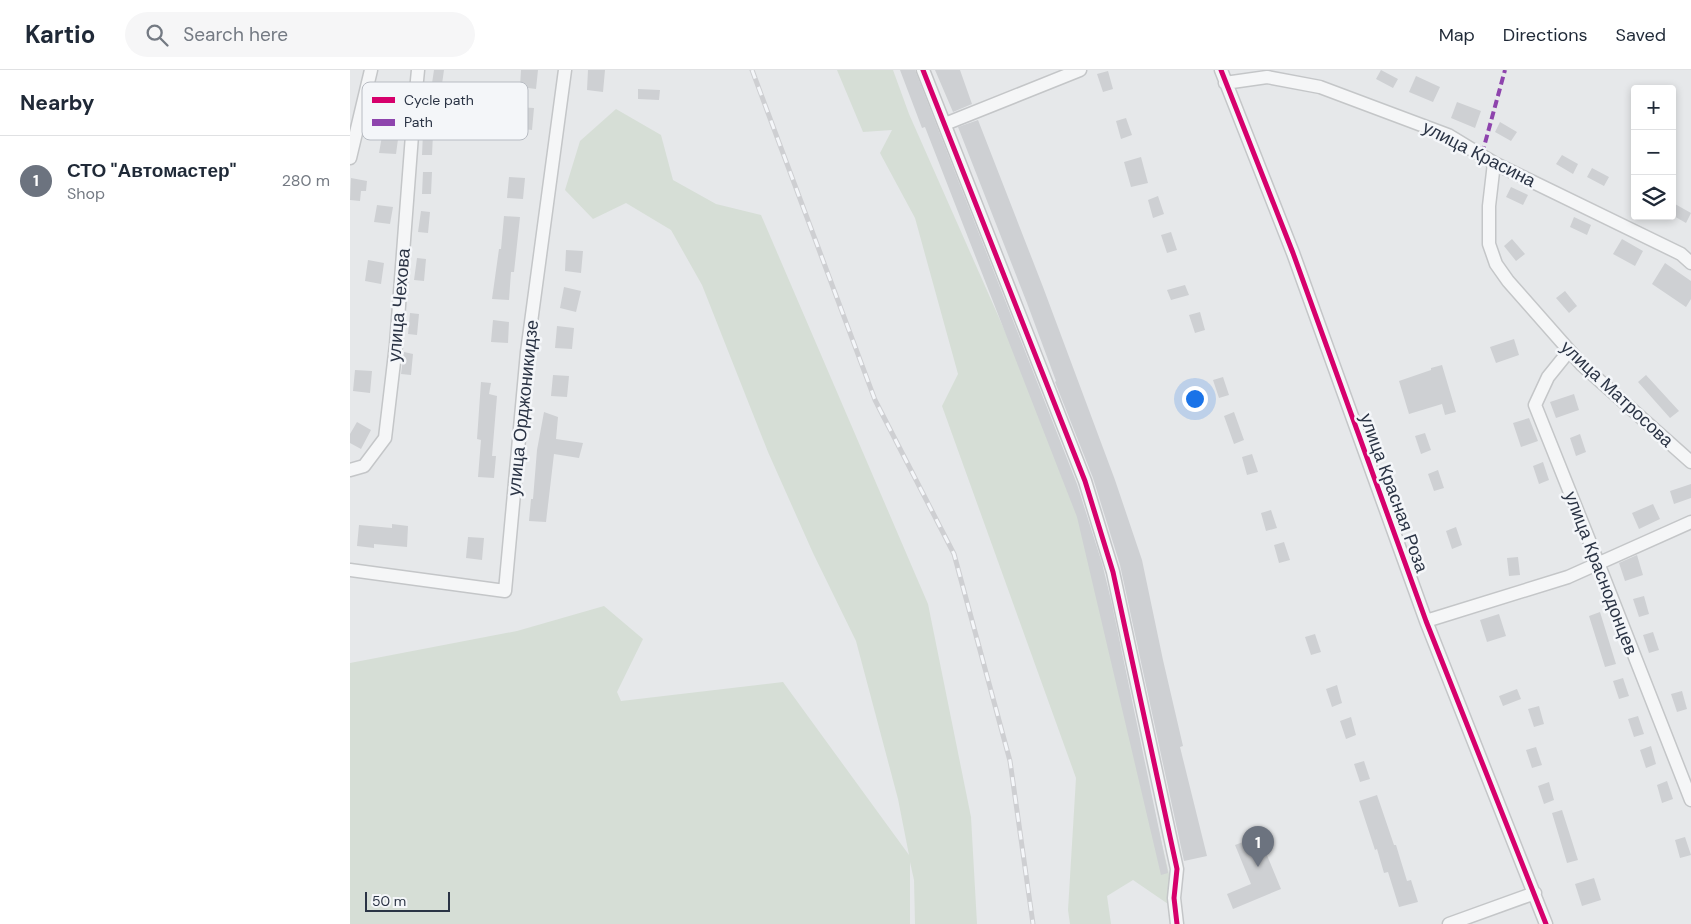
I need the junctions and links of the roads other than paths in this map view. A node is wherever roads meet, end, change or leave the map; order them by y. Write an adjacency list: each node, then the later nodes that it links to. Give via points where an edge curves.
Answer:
1 (565, 70): 17 (street, улица Орджоникидзе, via 527,352 505,591)
2 (923, 70): 7 (street)
3 (1080, 70): 7 (street)
4 (1221, 70): 5 (street, улица Красная Роза)
5 (1226, 83): 10 (street, улица Красина, via 1267,77 1320,86 1448,135); 18 (street, улица Красная Роза, via 1293,254)
6 (362, 112): 9 (street)
7 (944, 124): 21 (street, via 1085,481 1113,572 1177,869 1174,898)
8 (412, 140): 14 (street, улица Чехова, via 396,345 385,438 364,466)
9 (350, 158)
10 (1494, 163): 11 (street, улица Красина, via 1681,254); 12 (street, улица Матросова, via 1489,244 1496,264)
11 (1691, 263)
12 (1569, 351): 13 (street, улица Матросова); 16 (street, улица Краснодонцев, via 1548,377 1534,405)
13 (1691, 462)
14 (350, 470)
15 (1691, 522): 16 (street)
16 (1598, 564): 18 (street, via 1568,577); 19 (street, улица Краснодонцев)
17 (350, 570)
18 (1426, 622): 20 (street, улица Красная Роза)
19 (1691, 800)
20 (1535, 893): 22 (street); 23 (street, улица Красная Роза)
21 (1177, 924)
22 (1449, 924)
23 (1546, 924)

